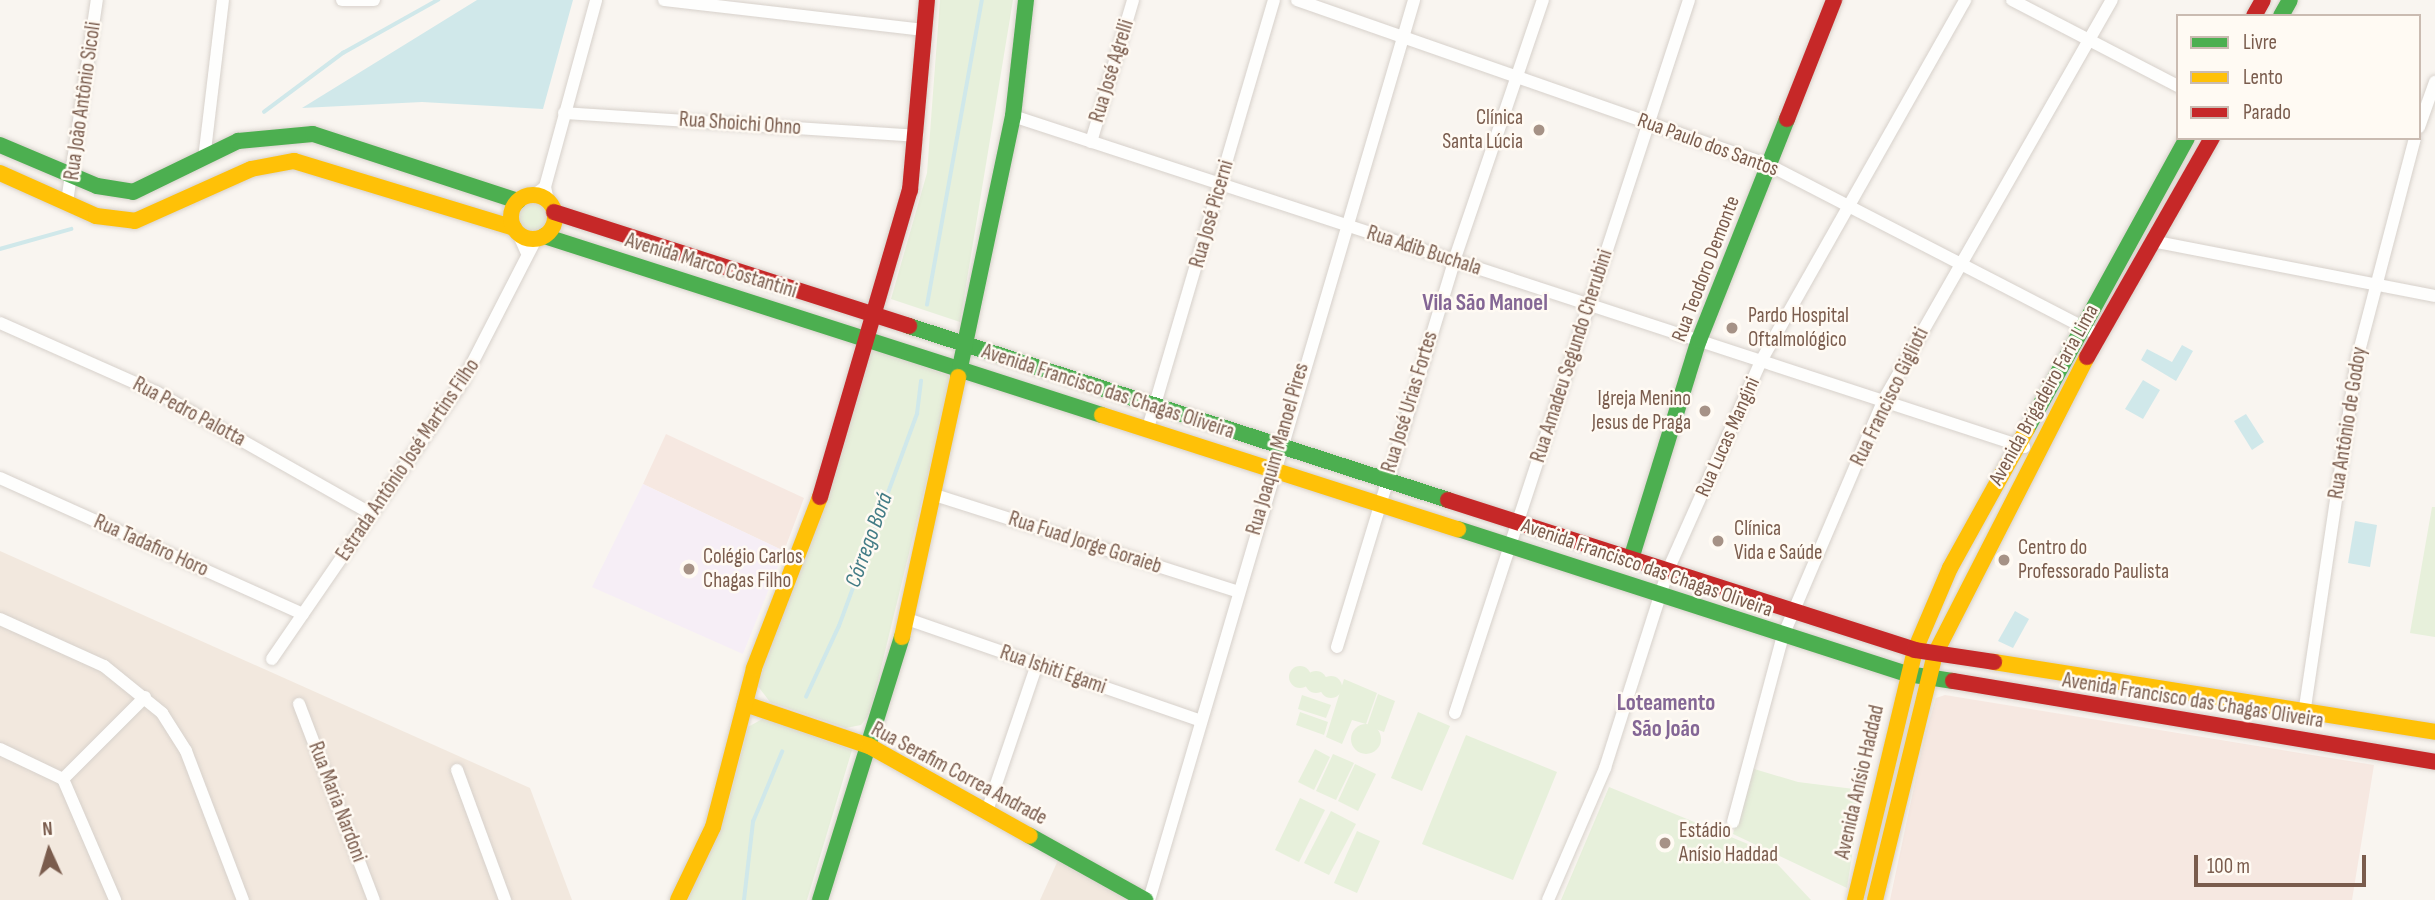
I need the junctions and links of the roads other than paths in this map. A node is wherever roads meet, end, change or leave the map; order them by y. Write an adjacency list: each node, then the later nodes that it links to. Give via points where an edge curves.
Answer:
1 (97, 0): 41 (street, Rua João Antônio Sicoli)
2 (223, 0): 30 (street)
3 (342, 0): 19 (street)
4 (374, 0): 19 (street)
5 (596, 0): 26 (street)
6 (664, 0): 20 (street)
7 (927, 0): 20 (main road)
8 (1026, 0): 27 (main road)
9 (1133, 0): 35 (street, Rua José Agrelli)
10 (1274, 0): 42 (street, Rua José Picerni)
11 (1297, 0): 21 (street, Rua Paulo dos Santos)
12 (1414, 0): 21 (street, Rua Joaquim Manoel Pires)
13 (1543, 0): 23 (street, Rua José Urias Fortes)
14 (1689, 0): 29 (street, Rua Amadeu Segundo Cherubini)
15 (1834, 0): 39 (main road, Rua Teodoro Demonte)
16 (1965, 0): 45 (street, Rua Lucas Mangini)
17 (2012, 0): 22 (street)
18 (2112, 0): 22 (street, Rua Francisco Giglioti)
19 (359, 1)
20 (922, 30): 31 (main road)
21 (1401, 36): 23 (street, Rua Paulo dos Santos); 46 (street, Rua Joaquim Manoel Pires)
22 (2088, 42): 25 (street); 52 (street, Rua Francisco Giglioti)
23 (1516, 76): 29 (street, Rua Paulo dos Santos); 51 (street, Rua José Urias Fortes)
24 (2435, 82): 28 (street)
25 (2176, 85)
26 (564, 113): 31 (street, Rua Shoichi Ohno); 43 (street)
27 (1013, 116): 35 (street, Rua Adib Buchala); 64 (main road)
28 (2421, 121)
29 (1646, 122): 39 (street, Rua Paulo dos Santos); 56 (street, Rua Amadeu Segundo Cherubini)
30 (209, 130): 37 (street); 38 (street)
31 (917, 136): 57 (main road, via 910,190)
32 (2186, 140): 48 (main road, Avenida Brigadeiro Faria Lima)
33 (2211, 140): 50 (main road, Avenida Brigadeiro Faria Lima)
34 (2414, 140): 53 (street, Rua Antônio de Godoy)
35 (1091, 142): 42 (street, Rua Adib Buchala)
36 (0, 145): 41 (main road, Avenida Marco Costantini)
37 (228, 147): 38 (main road, Avenida Marco Costantini); 43 (main road, Avenida Marco Costantini, via 263,135 313,134)
38 (204, 159): 41 (main road, Avenida Marco Costantini, via 133,192)
39 (1769, 165): 45 (street, Rua Paulo dos Santos); 63 (main road, Rua Teodoro Demonte)
40 (0, 173): 44 (main road, Avenida Marco Costantini)
41 (75, 177): 44 (street, Rua João Antônio Sicoli)
42 (1220, 184): 46 (street, Rua Adib Buchala); 68 (street, Rua José Picerni)
43 (540, 199): 47 (main road); 49 (main road); 55 (main road, Avenida Marco Costantini)
44 (67, 202): 47 (main road, Avenida Marco Costantini, via 112,221 135,221 251,169 294,161)
45 (1845, 204): 52 (street, Rua Paulo dos Santos); 65 (street, Rua Lucas Mangini)
46 (1344, 225): 51 (street, Rua Adib Buchala); 71 (street, Rua Joaquim Manoel Pires)
47 (516, 231): 49 (main road, Avenida Marco Costantini)
48 (2137, 232): 50 (main road); 60 (main road, Avenida Brigadeiro Faria Lima)
49 (535, 242): 59 (main road, Avenida Marco Costantini); 78 (street, Estrada Antônio José Martins Filho, via 489,339)
50 (2157, 242): 53 (street); 61 (main road, Avenida Brigadeiro Faria Lima)
51 (1454, 261): 56 (street, Rua Adib Buchala); 75 (street, Rua José Urias Fortes)
52 (1959, 264): 60 (street, Rua Paulo dos Santos); 67 (street, Rua Francisco Giglioti)
53 (2372, 284): 54 (street); 104 (street, Rua Antônio de Godoy)
54 (2435, 296)
55 (835, 302): 57 (main road, Avenida Marco Costantini); 59 (main road)
56 (1589, 304): 63 (street, Rua Adib Buchala); 79 (street, Rua Amadeu Segundo Cherubini)
57 (871, 315): 62 (main road); 64 (main road, Avenida Francisco das Chagas Oliveira)
58 (0, 323): 78 (street, Rua Pedro Palotta, via 156,392)
59 (827, 324): 62 (main road, Avenida Marco Costantini)
60 (2081, 327): 61 (street, Rua Paulo dos Santos); 70 (main road, Avenida Brigadeiro Faria Lima)
61 (2100, 335): 72 (main road, Avenida Brigadeiro Faria Lima)
62 (865, 336): 66 (main road, Avenida Francisco das Chagas Oliveira); 102 (main road, via 821,494)
63 (1699, 340): 65 (street, Rua Adib Buchala); 81 (main road, Rua Teodoro Demonte)
64 (968, 345): 66 (main road); 68 (main road, Avenida Francisco das Chagas Oliveira)
65 (1761, 361): 67 (street, Rua Adib Buchala); 82 (street, Rua Lucas Mangini)
66 (963, 368): 69 (main road, Avenida Francisco das Chagas Oliveira); 76 (main road)
67 (1883, 401): 70 (street, Rua Adib Buchala); 86 (street, Rua Francisco Giglioti)
68 (1155, 406): 69 (street, Rua José Picerni); 71 (main road, Avenida Francisco das Chagas Oliveira)
69 (1149, 428): 73 (main road, Avenida Francisco das Chagas Oliveira)
70 (2015, 444): 72 (street, Rua Adib Buchala); 91 (main road, Avenida Brigadeiro Faria Lima)
71 (1279, 445): 73 (street, Rua Joaquim Manoel Pires); 75 (main road, Avenida Francisco das Chagas Oliveira)
72 (2034, 450): 92 (main road, Avenida Brigadeiro Faria Lima)
73 (1273, 468): 77 (main road, Avenida Francisco das Chagas Oliveira); 83 (street, Rua Joaquim Manoel Pires)
74 (0, 478): 85 (street, Rua Tadafiro Horo)
75 (1385, 480): 77 (street, Rua José Urias Fortes); 79 (main road, Avenida Francisco das Chagas Oliveira)
76 (935, 495): 83 (street, Rua Fuad Jorge Goraieb); 88 (main road)
77 (1381, 502): 80 (main road, Avenida Francisco das Chagas Oliveira); 90 (street, Rua José Urias Fortes)
78 (372, 514): 85 (street, Estrada Antônio José Martins Filho)
79 (1520, 523): 80 (street, Rua Amadeu Segundo Cherubini); 81 (main road, Avenida Francisco das Chagas Oliveira)
80 (1513, 545): 84 (main road, Avenida Francisco das Chagas Oliveira); 103 (street, Rua Amadeu Segundo Cherubini)
81 (1631, 559): 82 (main road, Avenida Francisco das Chagas Oliveira)
82 (1668, 570): 84 (street, Rua Lucas Mangini); 86 (main road, Avenida Francisco das Chagas Oliveira)
83 (1236, 592): 105 (street, Rua Joaquim Manoel Pires)
84 (1660, 592): 89 (main road, Avenida Francisco das Chagas Oliveira); 125 (street, Rua Lucas Mangini, via 1605,768)
85 (303, 614): 93 (street, Estrada Antônio José Martins Filho)
86 (1792, 614): 89 (street, Rua Francisco Giglioti); 91 (main road, Avenida Francisco das Chagas Oliveira)
87 (0, 619): 100 (street, via 104,666)
88 (907, 620): 94 (street, Rua Ishiti Egami); 110 (main road)
89 (1783, 636): 96 (main road, Avenida Francisco das Chagas Oliveira); 117 (street, Rua Francisco Giglioti)
90 (1337, 647)
91 (1914, 650): 92 (main road, Avenida Francisco das Chagas Oliveira); 96 (main road, Avenida Brigadeiro Faria Lima)
92 (1935, 654): 95 (main road, Avenida Francisco das Chagas Oliveira); 97 (main road, Avenida Brigadeiro Faria Lima)
93 (272, 659)
94 (1037, 664): 105 (street, Rua Ishiti Egami); 116 (street)
95 (2029, 669): 98 (main road); 99 (main road, Avenida Francisco das Chagas Oliveira)
96 (1908, 674): 97 (main road, Avenida Francisco das Chagas Oliveira); 126 (main road, Avenida Anísio Haddad)
97 (1927, 679): 98 (main road, Avenida Francisco das Chagas Oliveira); 127 (main road, Avenida Anísio Haddad)
98 (2026, 695): 106 (main road, Avenida Francisco das Chagas Oliveira)
99 (2192, 695): 104 (main road, Avenida Francisco das Chagas Oliveira); 106 (main road)
100 (145, 697): 115 (street); 119 (street, via 186,751)
101 (299, 704): 120 (street, Rua Maria Nardoni)
102 (745, 704): 110 (main road, Rua Serafim Correa Andrade); 122 (main road, via 713,827)
103 (1455, 713)
104 (2304, 714): 107 (main road, Avenida Francisco das Chagas Oliveira); 109 (main road)
105 (1199, 720): 124 (street, Rua Joaquim Manoel Pires)
106 (2184, 721): 109 (main road, Avenida Francisco das Chagas Oliveira)
107 (2370, 724): 108 (main road, Avenida Francisco das Chagas Oliveira); 112 (main road)
108 (2435, 733)
109 (2300, 740): 112 (main road, Avenida Francisco das Chagas Oliveira)
110 (869, 746): 116 (main road, Rua Serafim Correa Andrade); 123 (main road)
111 (0, 749): 115 (street)
112 (2365, 750): 113 (main road, Avenida Francisco das Chagas Oliveira)
113 (2435, 762)
114 (457, 770): 121 (street)
115 (63, 779): 118 (street)
116 (987, 811): 124 (main road, Rua Serafim Correa Andrade)
117 (1733, 822)
118 (115, 900)
119 (243, 900)
120 (374, 900)
121 (505, 900)
122 (678, 900)
123 (820, 900)
124 (1147, 900)
125 (1548, 900)
126 (1855, 900)
127 (1875, 900)

